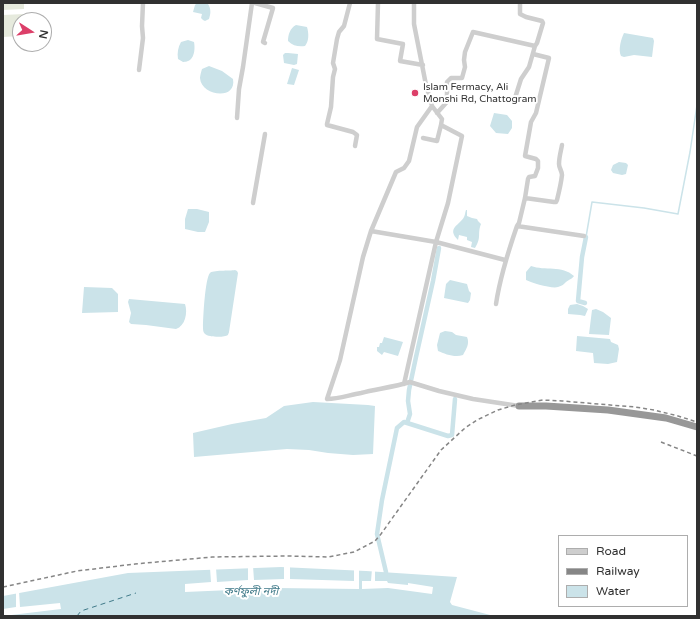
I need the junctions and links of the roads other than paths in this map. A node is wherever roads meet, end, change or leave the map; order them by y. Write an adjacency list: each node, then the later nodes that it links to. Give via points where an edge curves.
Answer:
1 (144, 3): 11 (street)
2 (253, 3): 7 (street, via 273,8 263,42); 15 (street, via 239,89)
3 (350, 3): 20 (street, via 344,26 337,39 327,124 354,132 357,135)
4 (378, 3): 10 (street, via 377,39 403,44 400,61)
5 (414, 3): 10 (street, via 414,24)
6 (520, 3): 8 (street, via 520,14 543,23)
7 (265, 43)
8 (535, 46): 9 (street); 14 (street, via 473,32 465,52 462,78 451,78 446,82 446,103)
9 (533, 54): 12 (street); 21 (street, via 549,58 525,150 525,156 538,161 538,168 535,176 528,179)
10 (422, 65): 13 (street)
11 (139, 70)
12 (515, 98)
13 (432, 106): 14 (street); 24 (street, via 417,127 409,161 404,168 396,172)
14 (437, 113): 16 (street, via 442,119)
15 (237, 118)
16 (442, 125): 18 (street, via 437,141); 26 (street, via 462,136 448,203)
17 (265, 134): 22 (street)
18 (424, 138)
19 (562, 145): 21 (street, via 559,165 562,176 556,202)
20 (355, 146)
21 (525, 198): 23 (street)
22 (253, 203)
23 (517, 226): 25 (street); 27 (street)
24 (371, 231): 26 (street); 29 (street, via 362,257 340,360 327,399 345,398)
25 (584, 236)
26 (436, 242): 27 (street); 29 (street)
27 (505, 260): 28 (street)
28 (496, 304)
29 (409, 383): 30 (street)
30 (519, 406): 31 (highway, via 608,410 666,418)
31 (697, 427)

